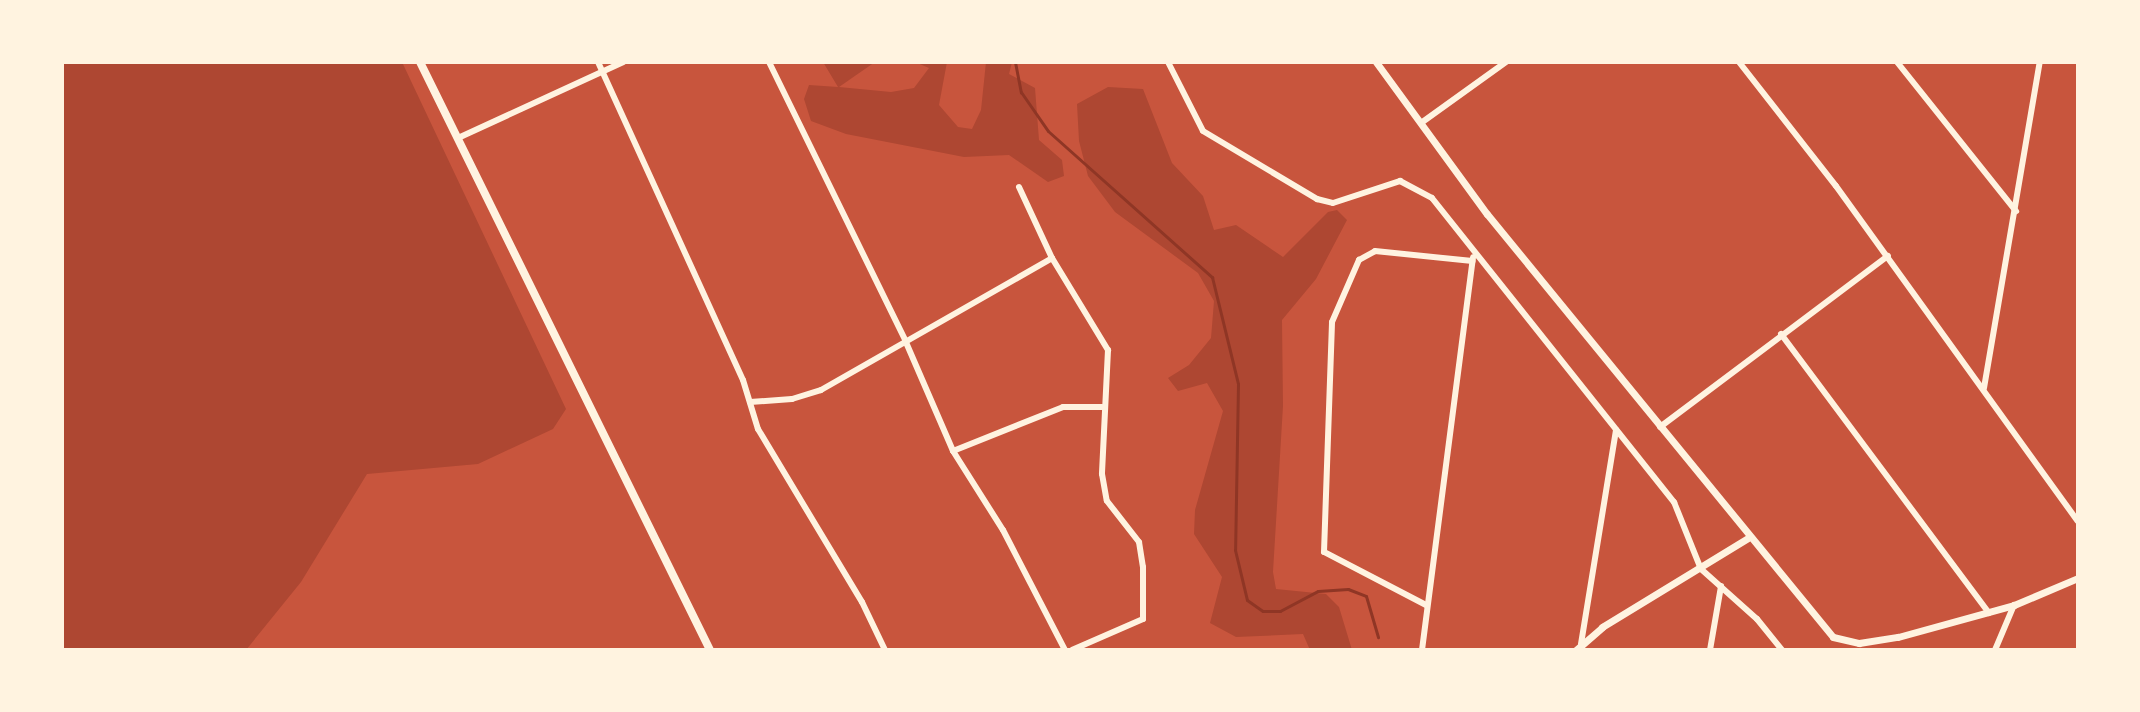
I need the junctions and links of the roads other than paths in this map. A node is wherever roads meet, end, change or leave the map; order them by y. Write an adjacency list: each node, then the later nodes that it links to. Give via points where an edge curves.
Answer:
1 (420, 62): 13 (main road)
2 (598, 62): 11 (street)
3 (623, 62): 11 (street)
4 (769, 62): 21 (street)
5 (1168, 62): 16 (street, via 1203,131 1325,203 1388,183 1409,182 1432,198)
6 (1376, 62): 12 (street)
7 (1506, 62): 12 (street)
8 (1739, 62): 17 (street)
9 (1897, 62): 15 (street)
10 (2040, 62): 15 (street)
11 (602, 71): 13 (street); 23 (street)
12 (1421, 123): 25 (street, via 1487,214)
13 (458, 138): 37 (main road)
14 (1019, 187): 18 (street)
15 (2016, 211): 22 (street)
16 (1474, 249): 19 (street); 26 (street)
17 (1888, 256): 20 (street); 22 (street)
18 (1052, 258): 21 (street); 24 (street, via 1108,350)
19 (1472, 261): 33 (street); 33 (street, via 1375,251 1359,260 1332,322 1324,552)
20 (1781, 334): 25 (street); 35 (street)
21 (905, 340): 23 (street, via 821,390 792,399); 27 (street)
22 (1984, 388): 28 (street)
23 (750, 402): 38 (street, via 770,453 862,602)
24 (1102, 407): 27 (street, via 1063,407); 40 (street, via 1107,501 1139,542 1146,612 1139,623)
25 (1660, 427): 29 (street)
26 (1616, 430): 30 (street, via 1674,502); 36 (street)
27 (953, 451): 39 (street, via 1003,530)
28 (2078, 519)
29 (1748, 538): 30 (street); 35 (street, via 1833,637 1844,642 1880,641)
30 (1701, 569): 32 (street); 36 (street)
31 (2078, 578): 34 (street)
32 (1721, 586): 42 (street); 43 (street)
33 (1426, 605): 41 (street)
34 (2014, 605): 35 (street); 44 (street)
35 (1989, 613)
36 (1578, 647)
37 (710, 650)
38 (885, 650)
39 (1065, 650)
40 (1072, 650)
41 (1422, 650)
42 (1710, 650)
43 (1782, 650)
44 (1995, 650)

